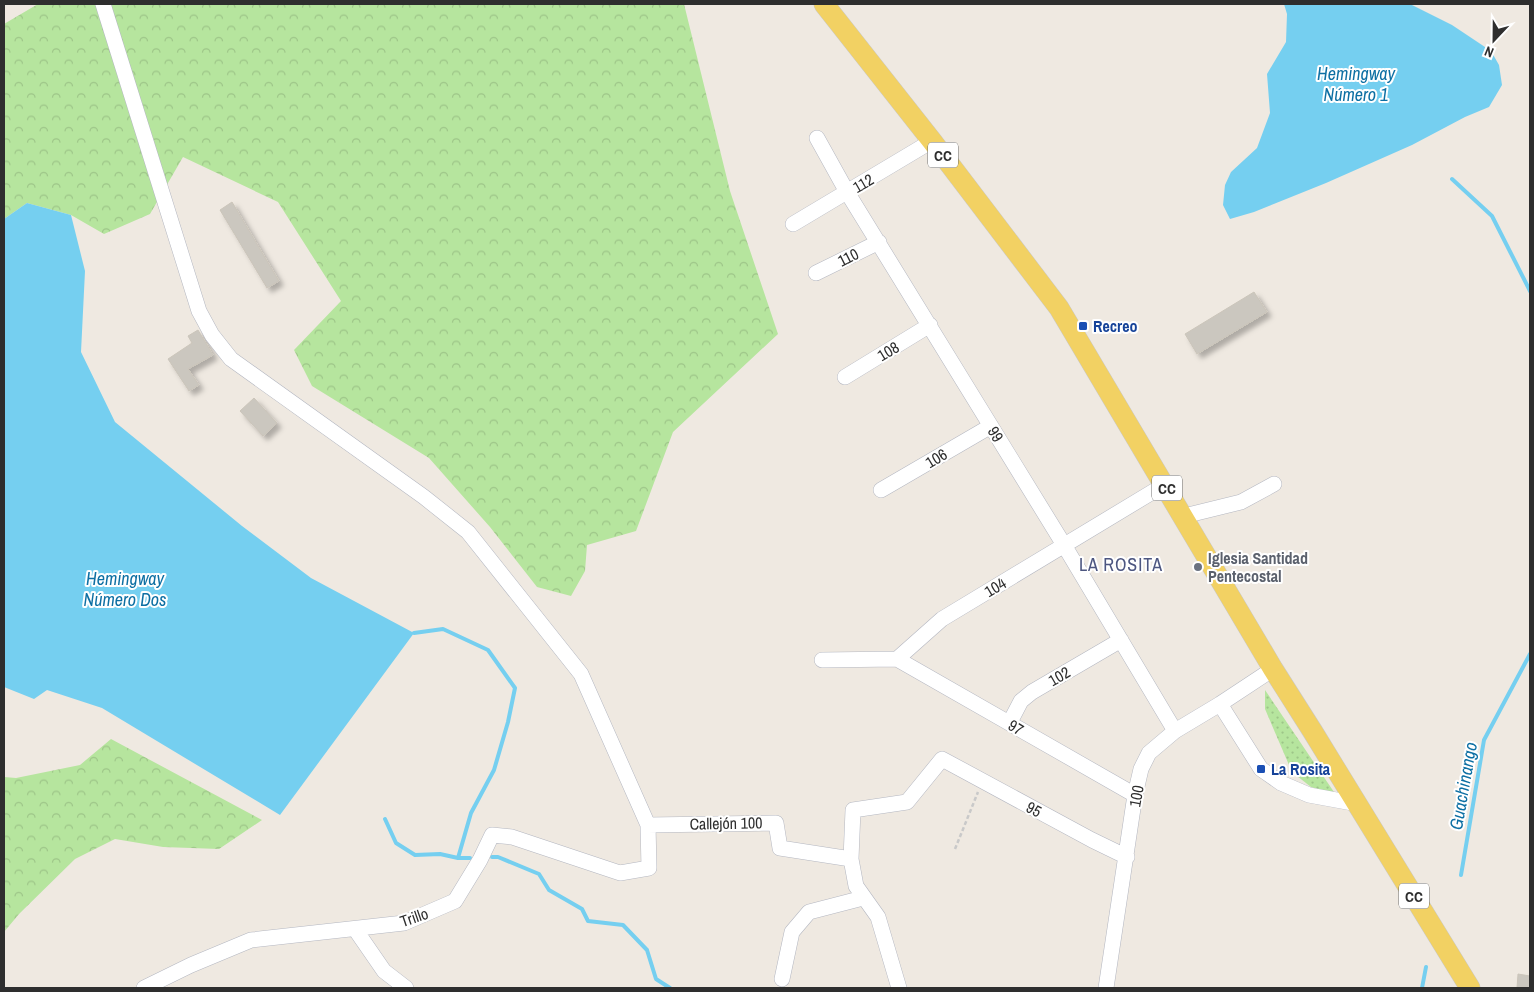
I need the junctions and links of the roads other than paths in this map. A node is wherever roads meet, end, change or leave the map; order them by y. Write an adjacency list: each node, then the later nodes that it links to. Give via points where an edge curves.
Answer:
1 (103, 4): 26 (street, via 199,311 212,335 231,359 468,532 580,674)
2 (824, 4): 4 (main road, CC)
3 (817, 138): 5 (street, 99)
4 (932, 141): 5 (street, 112); 13 (main road, CC, via 1059,308)
5 (847, 192): 6 (street, 112); 7 (street, 99)
6 (793, 224)
7 (879, 242): 8 (street, 110); 9 (street, 99)
8 (816, 273)
9 (930, 325): 10 (street, 108); 11 (street, 99)
10 (845, 376)
11 (991, 426): 14 (street, 106); 16 (street, 99)
12 (1274, 484): 15 (street, via 1241,502)
13 (1164, 485): 15 (main road, CC); 16 (street, 104)
14 (881, 490)
15 (1184, 516): 20 (main road, CC)
16 (1064, 545): 17 (street, 99); 18 (street, 104, via 942,619)
17 (1121, 640): 22 (street, 102, via 1020,700); 23 (street, 99)
18 (897, 659): 19 (street); 22 (street, 97)
19 (822, 660)
20 (1273, 669): 21 (street, 100); 25 (main road, CC)
21 (1220, 704): 23 (street, 100); 25 (street, via 1260,769 1281,783 1310,794)
22 (1010, 722): 24 (street, 97)
23 (1175, 731): 24 (street, 100, via 1149,753 1141,769)
24 (1135, 795): 27 (street, 100)
25 (1358, 804): 36 (main road, CC)
26 (648, 825): 28 (street, Callejón 100, via 776,823 780,848); 30 (street, Trillo, via 649,868 620,873 512,838 492,835 455,901 404,923)
27 (1127, 857): 28 (street, 95, via 942,759 907,802 853,810); 35 (street, 100)
28 (851, 858): 29 (street, via 856,886)
29 (863, 898): 31 (street, via 809,912 792,932); 34 (street, via 878,917)
30 (354, 929): 32 (street, Trillo, via 251,940); 33 (street, via 384,971)
31 (782, 979)
32 (144, 988)
33 (406, 988)
34 (899, 988)
35 (1106, 988)
36 (1470, 988)

